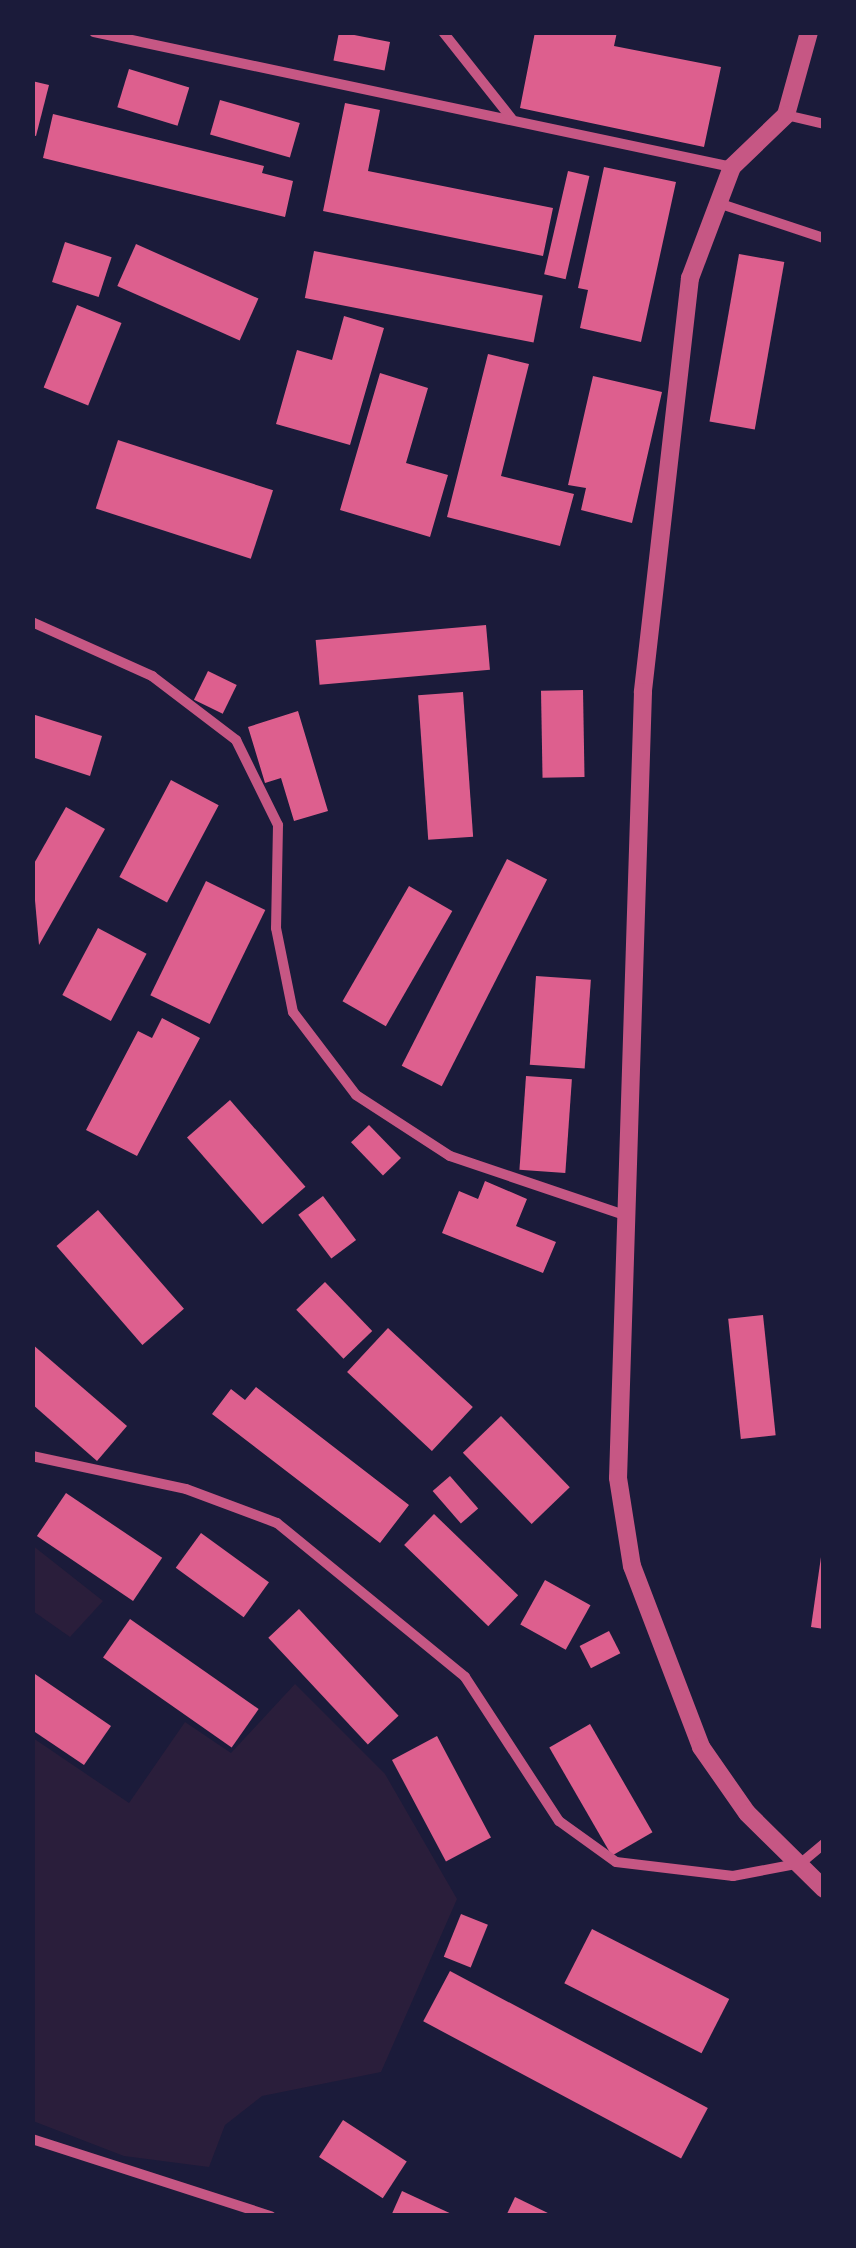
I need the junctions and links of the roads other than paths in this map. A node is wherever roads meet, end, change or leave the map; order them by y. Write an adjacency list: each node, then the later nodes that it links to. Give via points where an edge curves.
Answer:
1 (94, 32): 5 (street)
2 (443, 32): 5 (street)
3 (809, 32): 4 (street)
4 (786, 114): 6 (street); 7 (street)
5 (513, 120): 7 (street)
6 (824, 124)
7 (732, 168): 8 (street)
8 (718, 203): 9 (street); 11 (street, via 690,278 644,692)
9 (824, 238)
10 (32, 622): 11 (street, via 152,676 236,740 278,824 276,928 294,1012 356,1095 450,1156)
11 (621, 1214): 14 (street, via 618,1478 632,1566 701,1747 747,1813)
12 (32, 1456): 14 (street, via 186,1489 277,1523 465,1676 559,1821 616,1862 732,1876)
13 (824, 1844): 14 (street)
14 (802, 1863): 15 (street)
15 (824, 1890)
16 (32, 2139): 17 (street)
17 (272, 2216)

